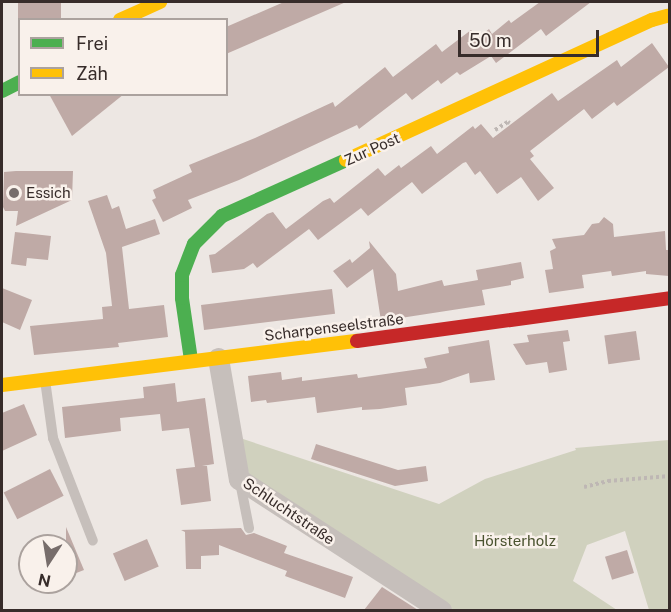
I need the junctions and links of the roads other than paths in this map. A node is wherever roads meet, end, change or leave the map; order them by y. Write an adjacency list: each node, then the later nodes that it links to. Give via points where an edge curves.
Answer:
1 (160, 2): 3 (street)
2 (669, 14): 8 (street, Zur Post, via 222,216 194,244 182,275)
3 (124, 18)
4 (18, 83): 5 (street)
5 (2, 91)
6 (669, 298): 7 (street, Scharpenseelstraße)
7 (218, 358): 8 (street, Scharpenseelstraße); 11 (street, Schluchtstraße)
8 (191, 360): 9 (street, Scharpenseelstraße)
9 (45, 380): 10 (street, Scharpenseelstraße); 13 (lane, via 53,438)
10 (2, 385)
11 (239, 478): 12 (lane); 14 (street, Schluchtstraße)
12 (249, 528)
13 (93, 541)
14 (441, 610)

